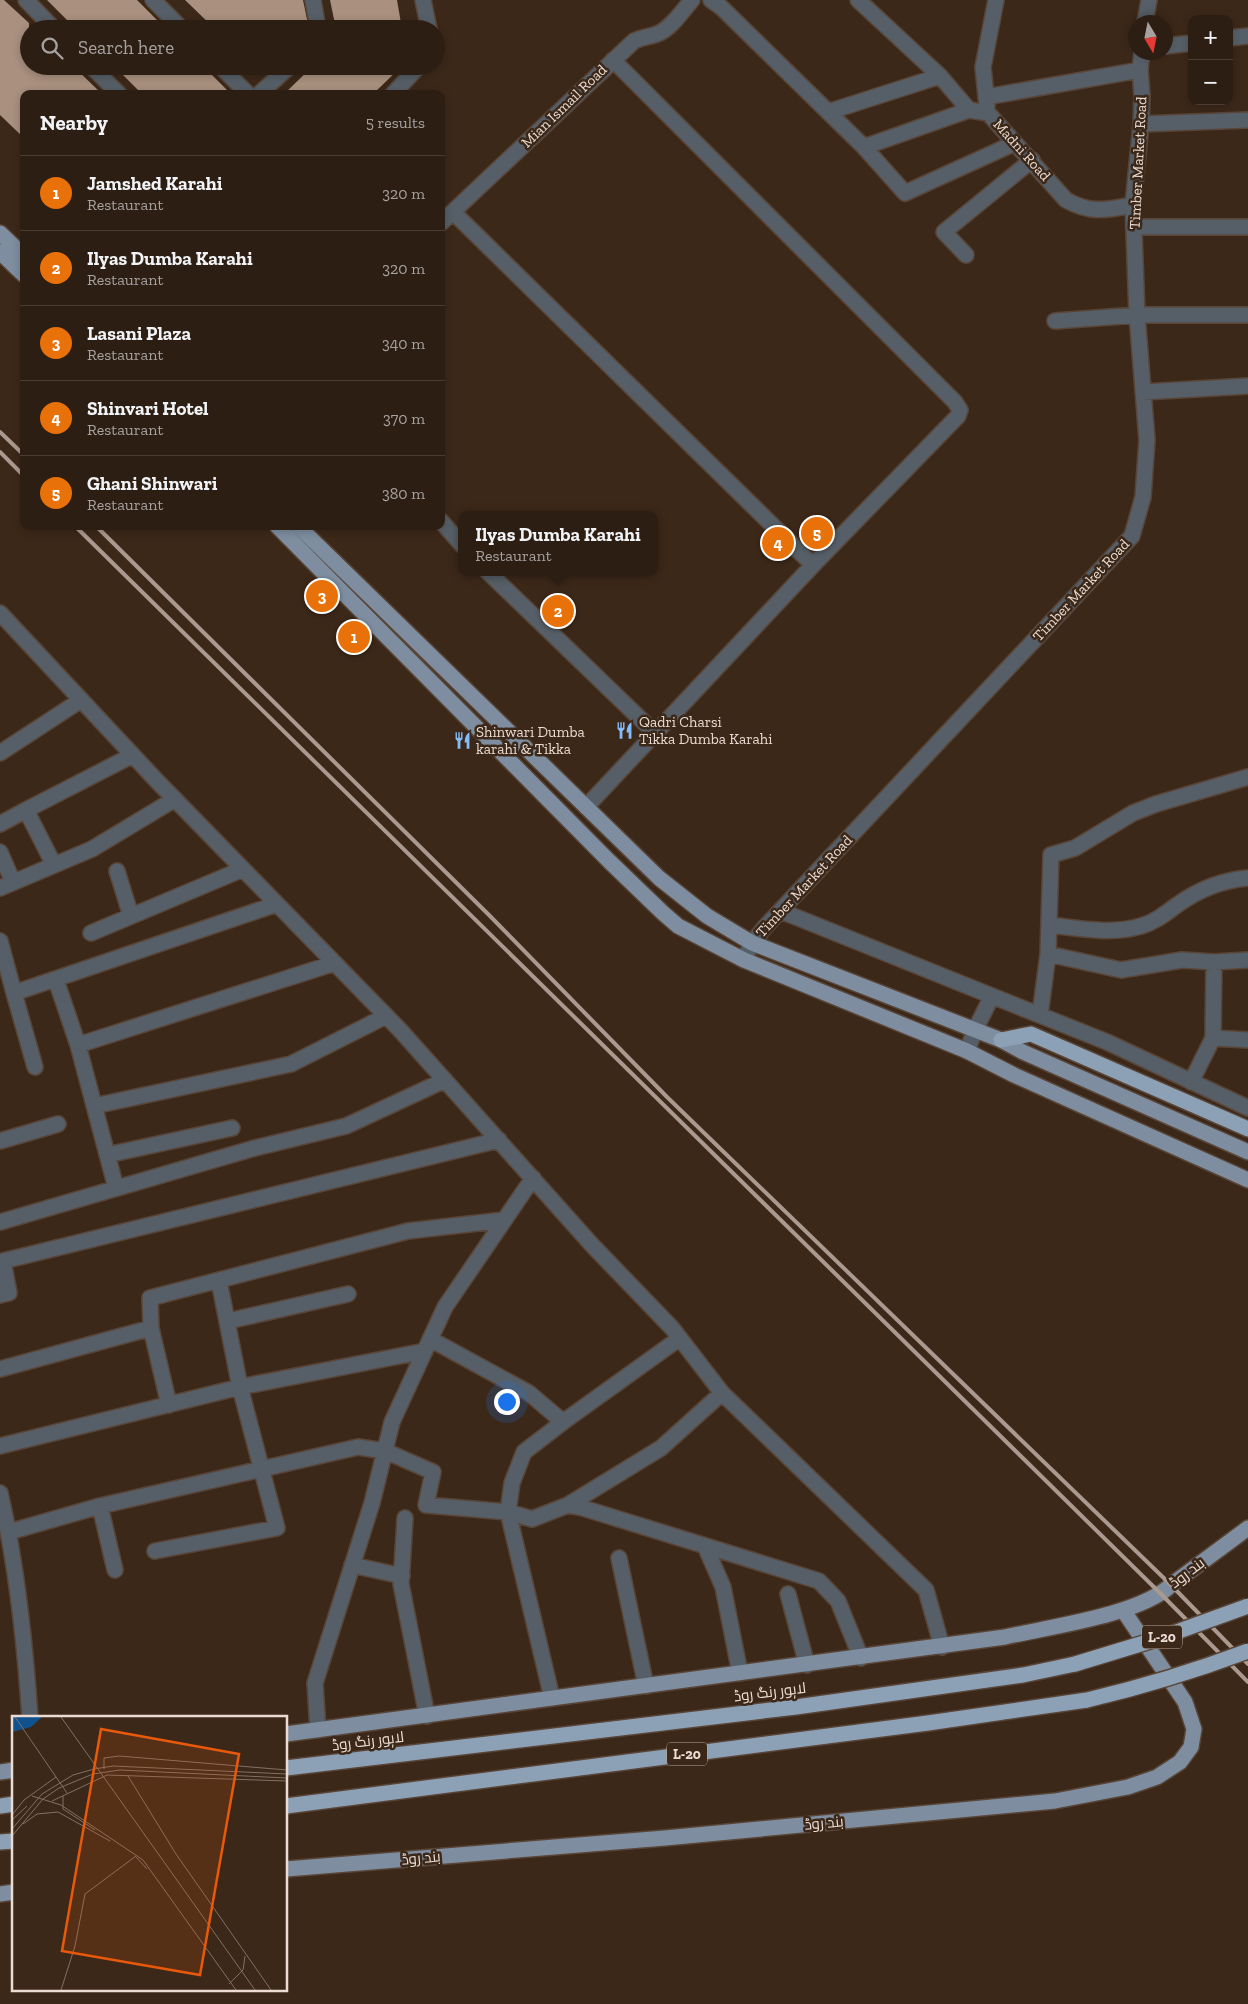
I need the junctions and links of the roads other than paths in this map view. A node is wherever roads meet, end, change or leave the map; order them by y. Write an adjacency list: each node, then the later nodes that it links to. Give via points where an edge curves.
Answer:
1 (26, 0): 11 (street)
2 (153, 0): 12 (street)
3 (313, 0): 13 (street)
4 (423, 0): 14 (street)
5 (692, 0): 19 (street, Mian Ismail Road, via 665,30 640,37)
6 (711, 0): 33 (street)
7 (858, 0): 26 (street)
8 (996, 0): 31 (street, via 983,67)
9 (1149, 0): 10 (street)
10 (1146, 15)
11 (45, 20)
12 (173, 20)
13 (316, 20)
14 (427, 20)
15 (1248, 36): 16 (street)
16 (1233, 38)
17 (1188, 43): 18 (street)
18 (1173, 45)
19 (613, 60): 41 (street, Mian Ismail Road); 59 (street, via 960,410 958,416)
20 (1141, 60): 21 (street, Timber Market Road)
21 (1140, 70): 31 (street); 36 (street, Timber Market Road)
22 (100, 75): 27 (street)
23 (229, 75): 28 (street)
24 (280, 75): 29 (street)
25 (411, 75): 30 (street)
26 (940, 76): 32 (street); 33 (street)
27 (115, 90)
28 (244, 90)
29 (263, 90)
30 (397, 90)
31 (986, 97): 34 (street)
32 (969, 110): 34 (street, Madni Road); 38 (street)
33 (828, 112): 38 (street)
34 (988, 113): 37 (street, Madni Road)
35 (1248, 120): 36 (street)
36 (1141, 124): 40 (street, Timber Market Road)
37 (1015, 143): 38 (street, via 905,193); 39 (street, Madni Road)
38 (864, 147)
39 (1032, 160): 40 (street, Madni Road, via 1066,200 1080,208 1099,211); 48 (street, via 944,232)
40 (1133, 205): 43 (street, Timber Market Road)
41 (453, 212): 42 (street, Mian Ismail Road); 59 (street)
42 (445, 219)
43 (1134, 227): 44 (street); 50 (street, Timber Market Road)
44 (1248, 227)
45 (0, 233): 47 (main road)
46 (0, 252): 49 (main road)
47 (20, 252)
48 (966, 255)
49 (20, 271)
50 (1137, 315): 51 (street); 52 (street); 54 (street, Timber Market Road)
51 (1248, 316)
52 (1054, 321)
53 (1248, 386): 54 (street)
54 (1142, 392): 78 (street, Timber Market Road, via 1147,440 1144,488 1132,536)
55 (445, 526): 58 (street)
56 (281, 530): 85 (main road, via 663,913 678,926)
57 (302, 530): 68 (main road)
58 (458, 540)
59 (813, 565): 63 (street)
60 (492, 576): 63 (street)
61 (0, 613): 62 (street)
62 (82, 700): 64 (street); 65 (street)
63 (655, 733): 68 (street)
64 (0, 753)
65 (133, 755): 67 (street); 69 (street)
66 (1248, 777): 80 (street, via 1133,813 1075,848 1051,855)
67 (175, 799): 72 (street, via 92,849); 73 (street)
68 (586, 807): 83 (main road, via 659,878 707,916)
69 (26, 810): 70 (street); 72 (street)
70 (0, 824)
71 (0, 852): 76 (street)
72 (54, 865): 76 (street)
73 (244, 869): 77 (street); 79 (street)
74 (117, 871): 79 (street)
75 (1248, 878): 80 (street, via 1204,889 1162,918 1141,926 1124,930)
76 (6, 885)
77 (277, 904): 88 (street); 89 (street)
78 (781, 911): 83 (street, Timber Market Road); 91 (street)
79 (132, 916): 81 (street)
80 (1049, 925): 84 (street)
81 (91, 933)
82 (0, 941): 90 (street)
83 (752, 943): 85 (street, Timber Market Road); 94 (main road)
84 (1048, 954): 87 (street, via 1121,970 1182,960); 92 (street)
85 (744, 960): 100 (main road)
86 (1248, 960): 87 (street)
87 (1214, 962): 96 (street)
88 (334, 963): 93 (street); 99 (street)
89 (56, 980): 90 (street); 99 (street)
90 (14, 993): 102 (street)
91 (992, 996): 92 (street); 94 (street)
92 (1040, 1015): 105 (street)
93 (386, 1016): 104 (street); 106 (street, via 291,1064)
94 (975, 1030): 97 (main road); 100 (street)
95 (1031, 1034): 97 (highway); 101 (main road); 110 (highway)
96 (1213, 1038): 98 (street); 105 (street)
97 (1001, 1040): 101 (main road)
98 (1248, 1040)
99 (78, 1045): 106 (street)
100 (967, 1051): 103 (main road)
101 (1024, 1052): 103 (main road); 113 (main road)
102 (35, 1067)
103 (1014, 1075): 116 (main road)
104 (445, 1080): 111 (street); 117 (street, via 346,1126)
105 (1191, 1082): 107 (street)
106 (94, 1106): 114 (street)
107 (1248, 1108)
108 (58, 1124): 112 (street)
109 (232, 1128): 114 (street)
110 (1248, 1129)
111 (499, 1140): 115 (street); 122 (street, via 3,1261 9,1292)
112 (0, 1141)
113 (1248, 1152)
114 (107, 1155): 117 (street)
115 (533, 1178): 118 (street); 125 (street)
116 (1248, 1180)
117 (116, 1188): 119 (street)
118 (504, 1220): 120 (street, via 408,1232); 126 (street, via 444,1307)
119 (0, 1222)
120 (219, 1280): 123 (street); 124 (street, via 150,1298)
121 (348, 1294): 123 (street)
122 (0, 1295)
123 (228, 1321): 128 (street)
124 (151, 1328): 127 (street); 130 (street)
125 (680, 1338): 129 (street); 131 (street)
126 (427, 1345): 128 (street); 131 (street, via 529,1394); 133 (street, via 392,1422)
127 (0, 1369)
128 (240, 1387): 130 (street); 134 (street)
129 (722, 1393): 136 (street, via 661,1448); 151 (street, via 926,1590)
130 (169, 1405): 132 (street)
131 (563, 1422): 138 (street, via 524,1452 512,1483)
132 (0, 1446)
133 (385, 1452): 134 (street, via 358,1446); 138 (street, via 433,1472 426,1505); 145 (street)
134 (260, 1469): 137 (street); 143 (street, via 277,1528)
135 (0, 1493): 141 (street)
136 (568, 1505): 138 (street, via 532,1519); 142 (street)
137 (100, 1506): 141 (street); 146 (street)
138 (508, 1512): 157 (street)
139 (405, 1518): 147 (street)
140 (1248, 1528): 150 (main road, بند روڈ, via 1162,1594)
141 (6, 1542): 158 (street, via 27,1663)
142 (705, 1546): 153 (street, via 819,1581 838,1601); 155 (street, via 723,1587)
143 (155, 1551)
144 (619, 1558): 156 (street)
145 (352, 1565): 147 (street); 160 (street, via 315,1683)
146 (115, 1570)
147 (402, 1576): 159 (street)
148 (788, 1594): 154 (street)
149 (1248, 1606): 162 (highway, لاہور رنگ روڈ / L-20, bridge, via 1157,1639 1075,1664 1023,1675 796,1707)
150 (1123, 1610): 151 (main road, بند روڈ, via 1005,1637); 164 (main road, بند روڈ, via 1185,1702 1194,1728 1191,1747 1180,1762 1157,1777 1128,1786 1045,1802)
151 (942, 1647): 153 (main road, بند روڈ)
152 (1248, 1651): 163 (highway, L-20, bridge, via 1147,1686 1086,1700)
153 (861, 1658): 154 (main road, بند روڈ)
154 (807, 1665): 155 (main road, بند روڈ)
155 (740, 1673): 156 (main road, بند روڈ)
156 (646, 1686): 157 (main road, بند روڈ)
157 (552, 1698): 159 (main road, بند روڈ)
158 (30, 1716)
159 (427, 1716): 160 (main road, بند روڈ)
160 (318, 1730): 161 (main road, بند روڈ)
161 (288, 1734)
162 (288, 1768)
163 (288, 1806)
164 (288, 1869)

